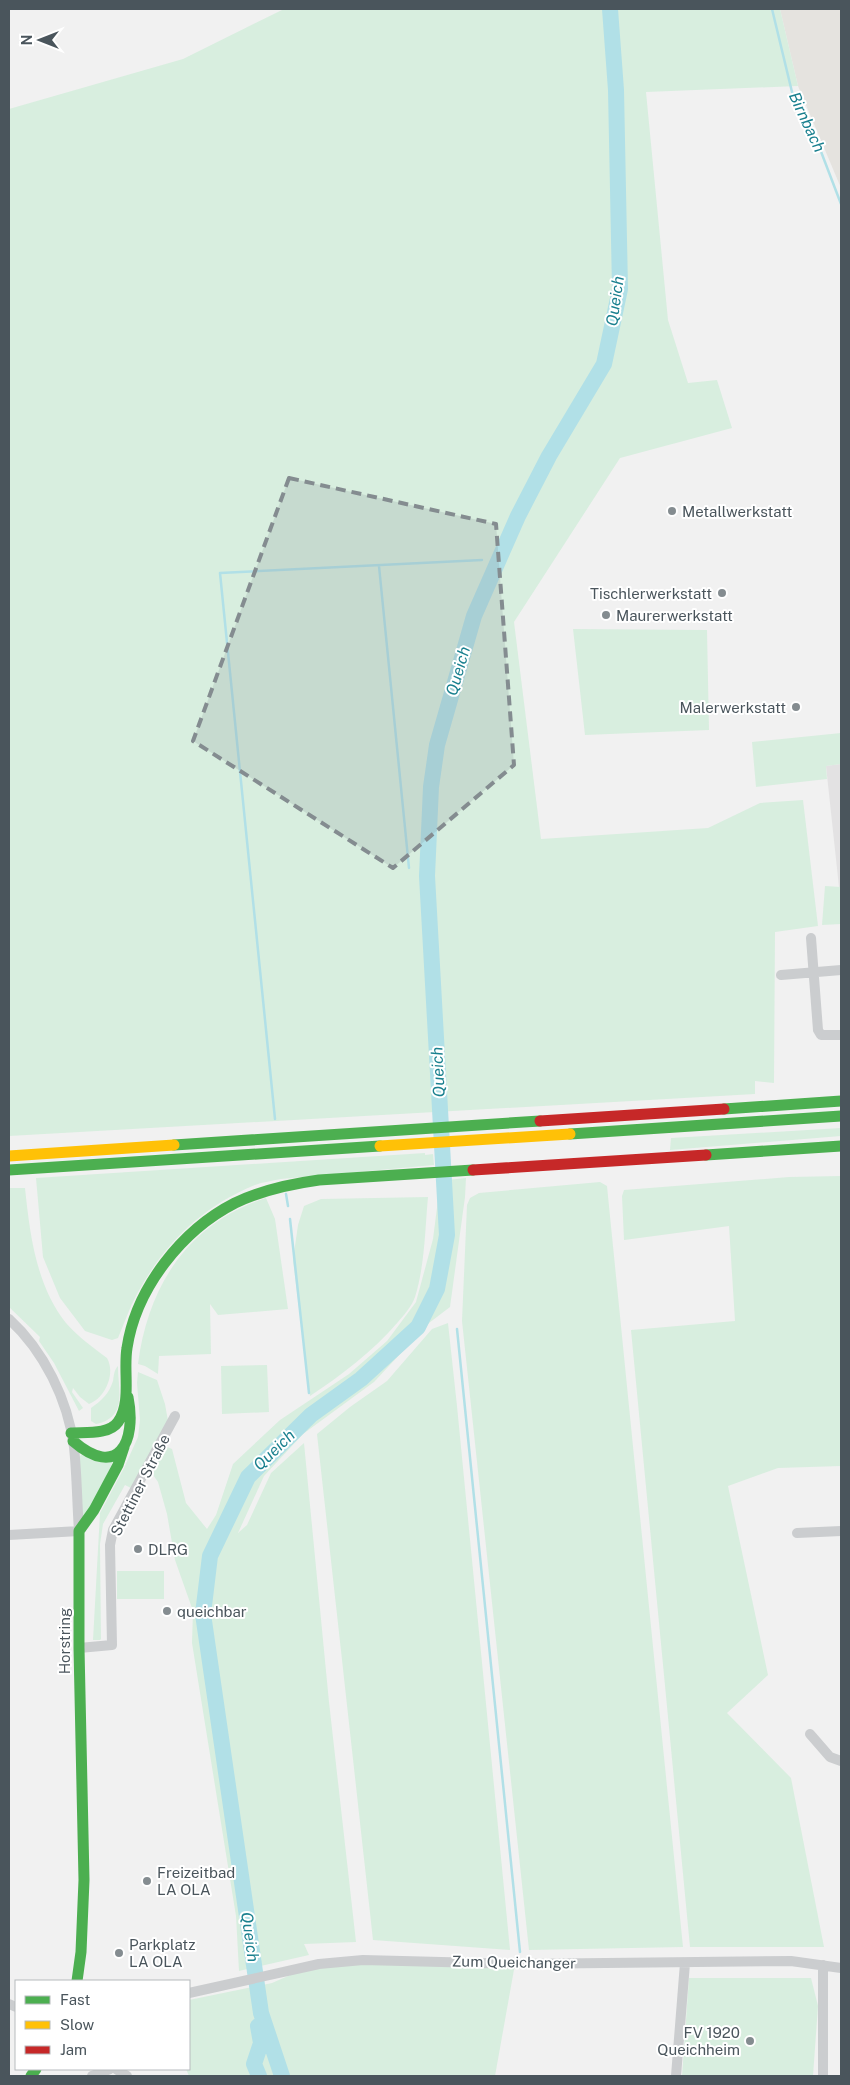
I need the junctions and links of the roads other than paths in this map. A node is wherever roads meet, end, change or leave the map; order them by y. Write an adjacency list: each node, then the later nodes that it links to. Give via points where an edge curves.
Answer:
1 (811, 938): 3 (street)
2 (841, 970): 3 (street)
3 (814, 972): 4 (street); 5 (street, via 818,1030 821,1035)
4 (781, 975)
5 (841, 1035)
6 (841, 1101): 9 (main road)
7 (841, 1116): 10 (main road)
8 (841, 1146): 12 (main road, via 297,1183 258,1193 232,1204 201,1225 178,1247 155,1277 135,1317 126,1354)
9 (9, 1156)
10 (9, 1170)
11 (9, 1319): 14 (street, Horstring, via 51,1375)
12 (125, 1386): 14 (main road, via 122,1415 114,1427); 15 (main road, via 132,1418 130,1435)
13 (175, 1416): 20 (street, Stettiner Straße, via 113,1530 110,1544 112,1645)
14 (72, 1437): 15 (main road, via 84,1452 94,1457 110,1456); 16 (street, Horstring)
15 (124, 1447): 16 (main road, via 94,1510)
16 (79, 1531): 19 (street); 20 (main road, Horstring)
17 (841, 1531): 18 (street)
18 (797, 1533)
19 (9, 1534)
20 (79, 1648): 26 (main road, Horstring, via 84,1880)
21 (810, 1734): 22 (street, via 830,1757)
22 (841, 1760)
23 (685, 1963): 24 (street, Zum Queichanger, via 791,1962); 27 (street, Zum Queichanger, via 328,1962); 30 (street)
24 (823, 1965): 25 (street, Zum Queichanger); 31 (street)
25 (841, 1968)
26 (77, 1980)
27 (190, 1993)
28 (107, 2070): 29 (street)
29 (92, 2076)
30 (676, 2076)
31 (823, 2076)

